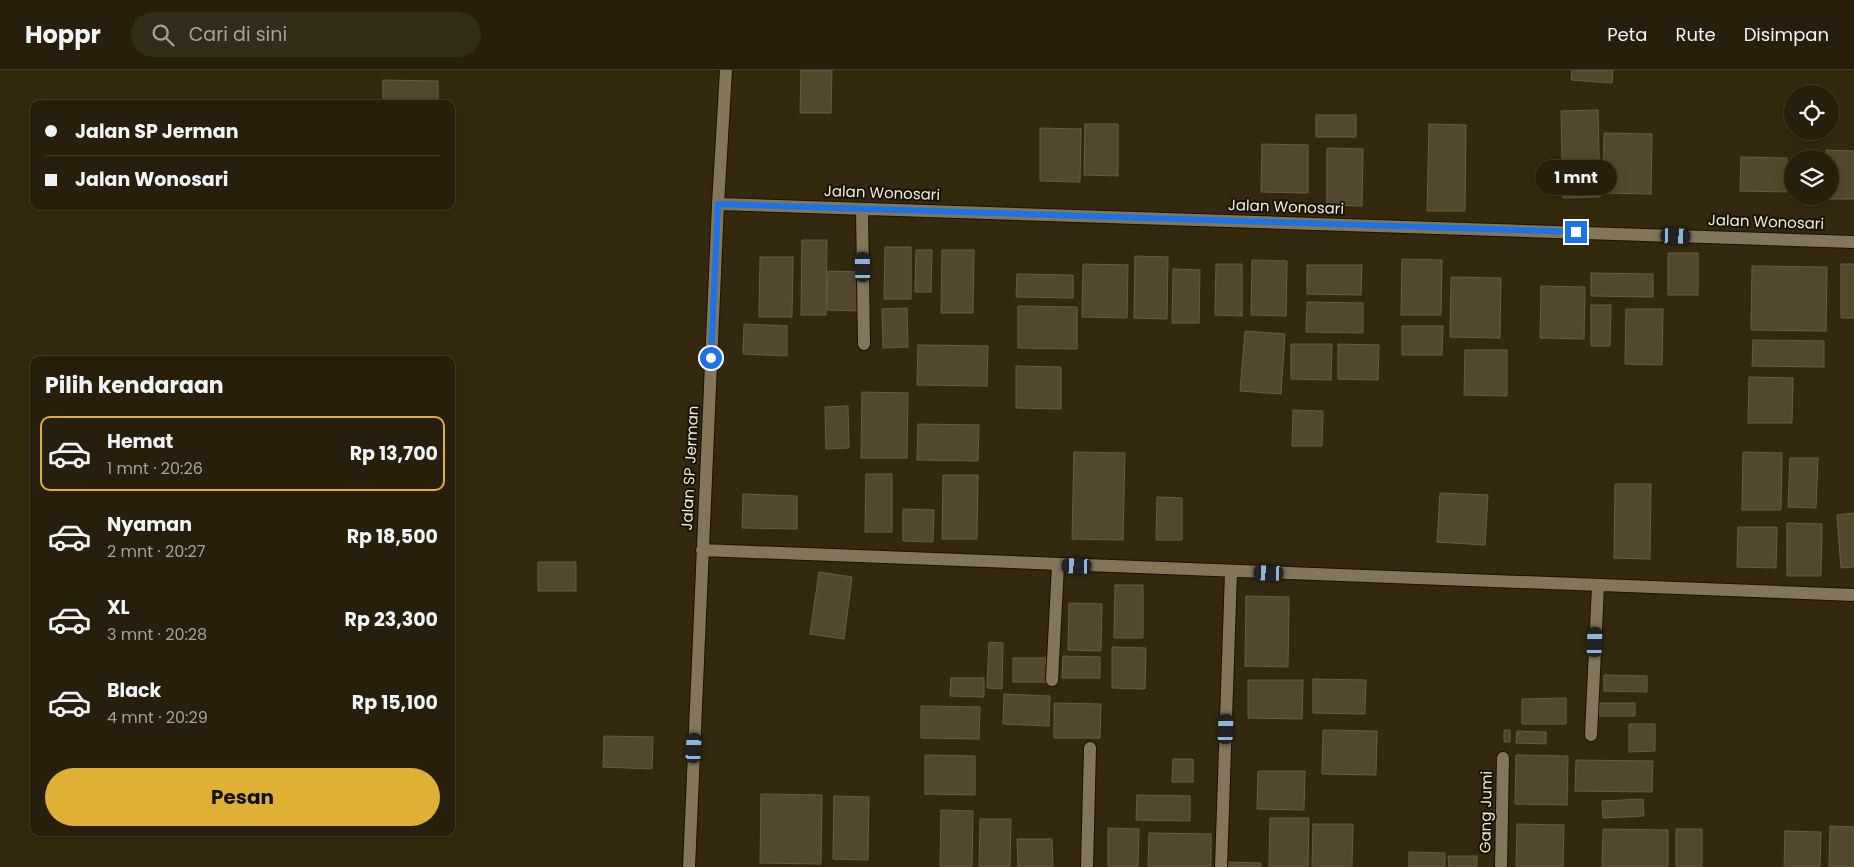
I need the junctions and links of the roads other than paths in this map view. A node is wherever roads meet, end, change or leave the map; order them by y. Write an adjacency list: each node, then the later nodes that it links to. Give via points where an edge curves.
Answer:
1 (726, 70): 2 (street, Jalan SP Jerman)
2 (718, 204): 3 (street, Jalan Wonosari); 6 (street, Jalan SP Jerman)
3 (862, 209): 4 (street, Jalan Wonosari); 5 (street)
4 (1854, 242)
5 (864, 344)
6 (702, 550): 7 (street); 15 (street, Jalan SP Jerman)
7 (1058, 565): 8 (street); 11 (street)
8 (1231, 572): 9 (street); 17 (street)
9 (1598, 586): 10 (street); 12 (street)
10 (1854, 595)
11 (1052, 680)
12 (1592, 735)
13 (1090, 748): 16 (street)
14 (1503, 758): 18 (street, Gang Jumi)
15 (689, 867)
16 (1087, 867)
17 (1221, 867)
18 (1502, 867)

